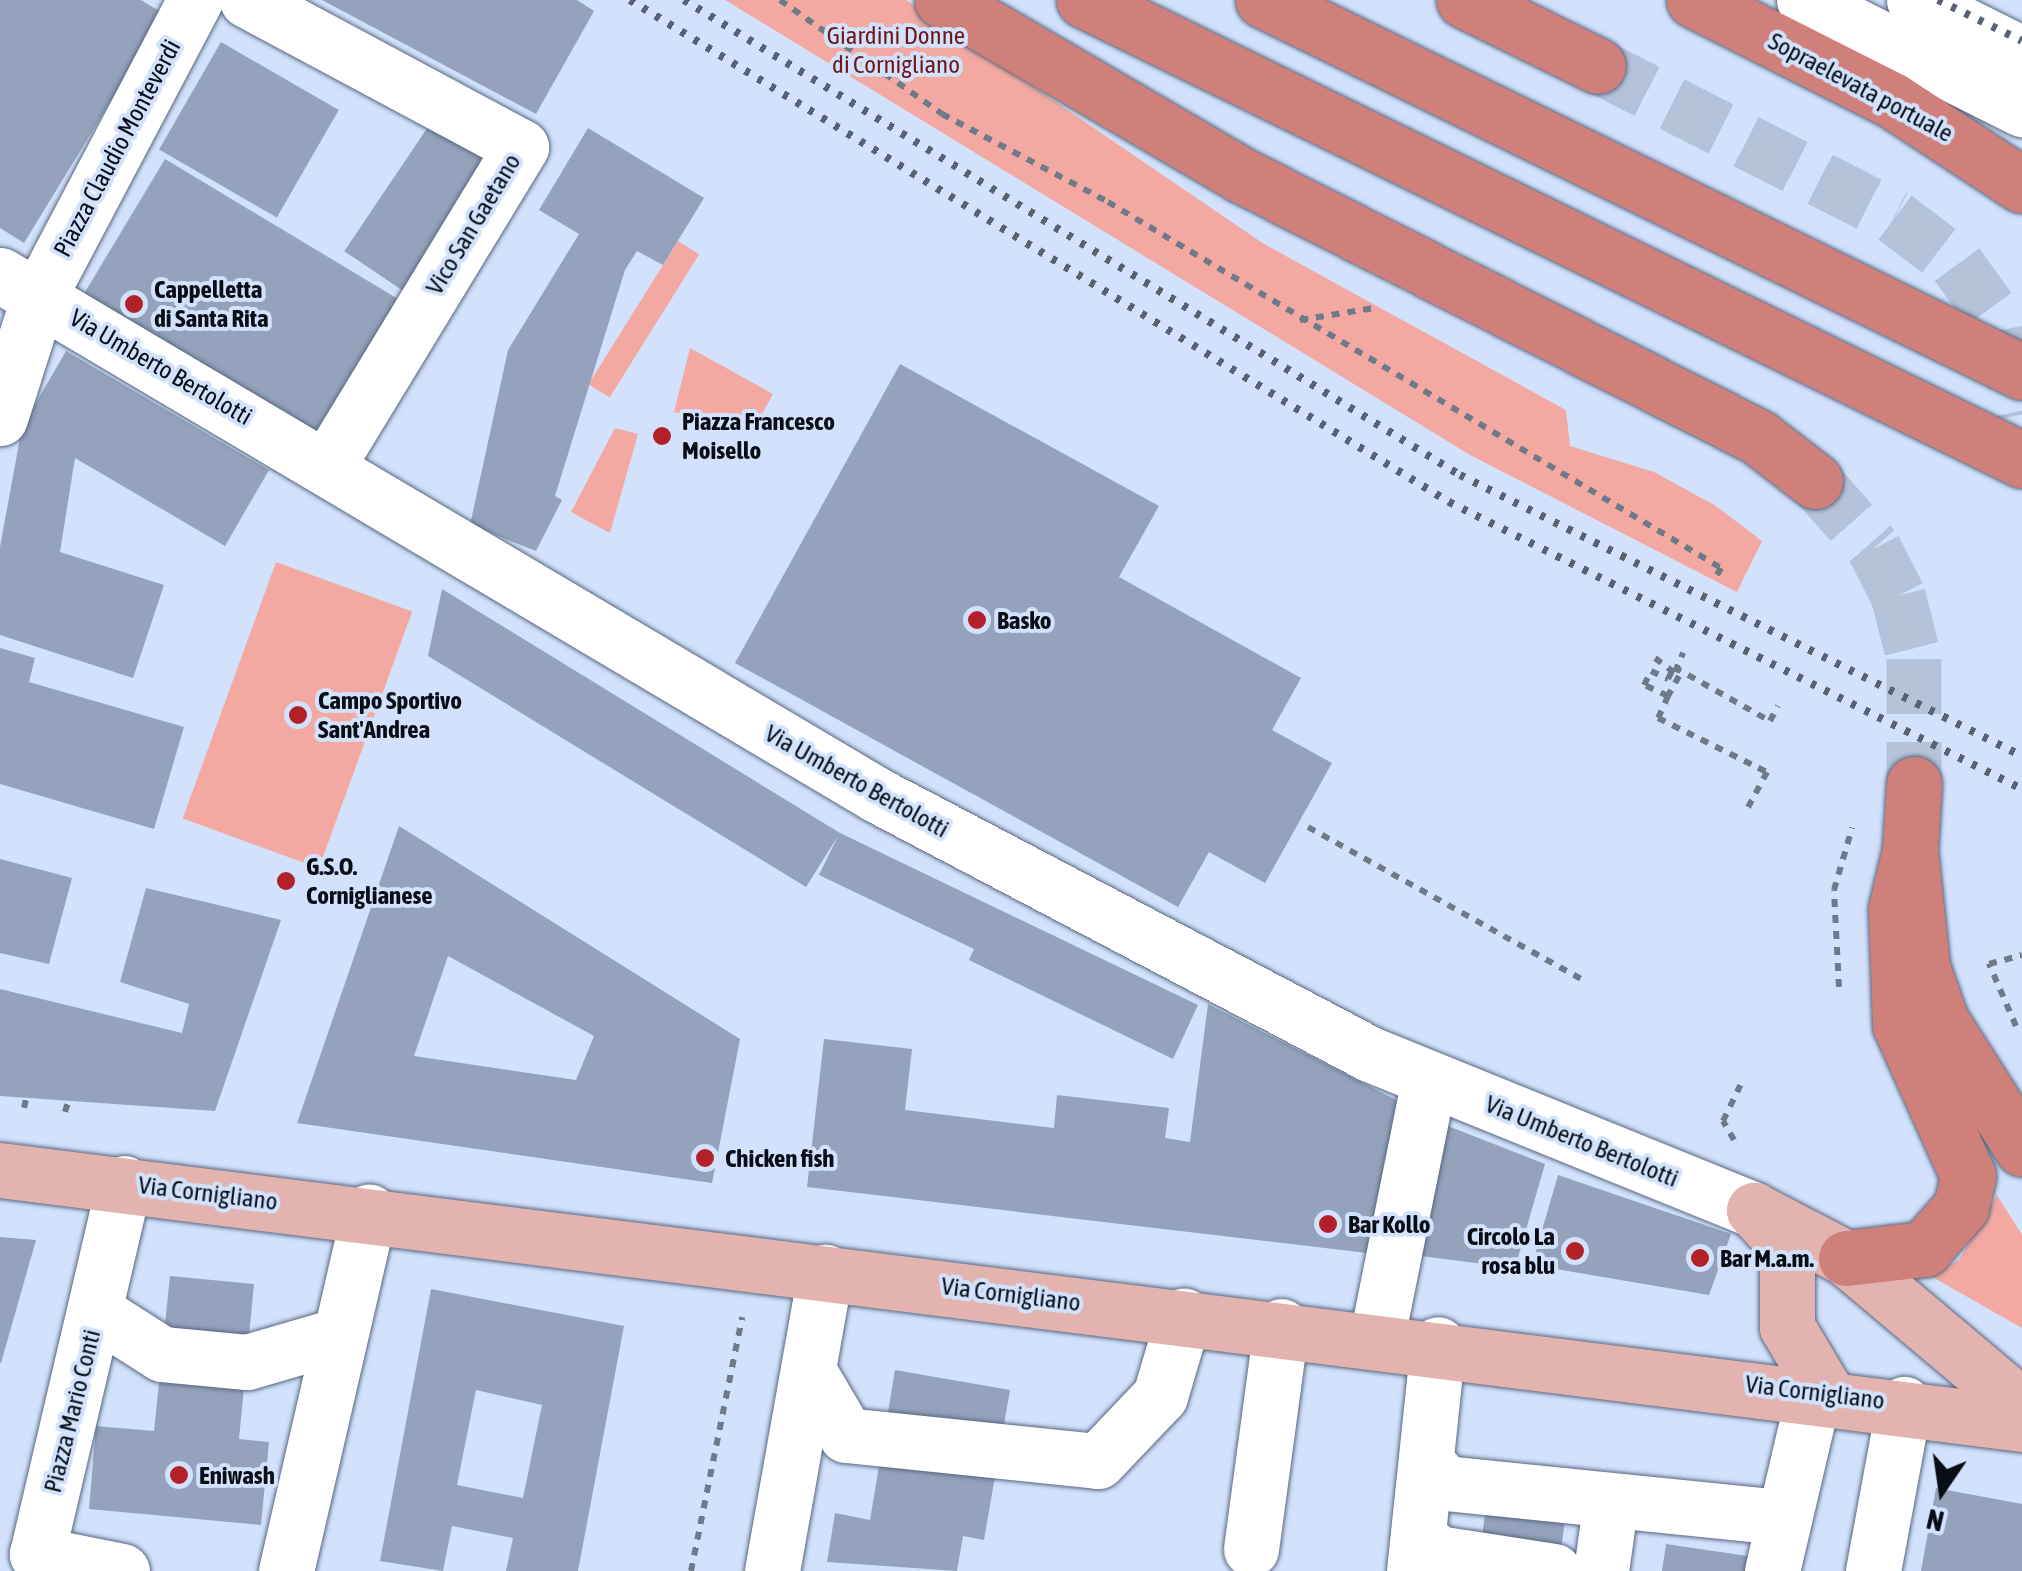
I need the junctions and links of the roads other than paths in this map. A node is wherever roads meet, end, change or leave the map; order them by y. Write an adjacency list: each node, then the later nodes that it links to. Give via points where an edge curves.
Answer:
1 (195, 0): 14 (street, Piazza Claudio Monteverdi)
2 (248, 0): 18 (street, Vico San Gaetano, via 520,147)
3 (942, 0): 19 (highway, via 1241,175 1758,437)
4 (1084, 0): 17 (highway)
5 (1264, 0): 15 (highway)
6 (1464, 0): 11 (highway)
7 (1694, 0): 13 (highway, Sopraelevata portuale, via 1892,100)
8 (1804, 0): 12 (street)
9 (1914, 0): 10 (street)
10 (2022, 54)
11 (1598, 66)
12 (2022, 108)
13 (2022, 185)
14 (20, 286): 16 (street, Piazza Claudio Monteverdi); 18 (street, Via Umberto Bertolotti)
15 (2022, 372)
16 (0, 418)
17 (2022, 460)
18 (329, 463): 22 (street, Via Umberto Bertolotti, via 876,796)
19 (1815, 481)
20 (1914, 784): 21 (highway)
21 (1910, 850): 23 (highway, via 1913,915 1942,1021); 28 (highway, via 1896,909 1900,1025 1968,1176 1962,1207 1924,1249)
22 (1428, 1079): 26 (street, Via Umberto Bertolotti); 34 (street)
23 (2022, 1148)
24 (0, 1170): 25 (main road, Via Cornigliano)
25 (124, 1183): 27 (main road, Via Cornigliano); 30 (street, Piazza Mario Conti)
26 (1754, 1210): 28 (main road); 37 (main road, via 1787,1246 1787,1328)
27 (369, 1212): 29 (main road, Via Cornigliano); 33 (street)
28 (1846, 1258): 39 (main road)
29 (825, 1272): 31 (main road, Via Cornigliano); 36 (street)
30 (96, 1312): 33 (street, via 162,1354 247,1362); 47 (street, Piazza Mario Conti, via 37,1554)
31 (1184, 1315): 32 (main road, Via Cornigliano); 36 (street, via 1160,1396 1098,1461 846,1435)
32 (1281, 1326): 34 (main road, Via Cornigliano); 44 (street)
33 (340, 1335): 48 (street)
34 (1377, 1336): 35 (main road, Via Cornigliano)
35 (1438, 1344): 37 (main road, Via Cornigliano); 41 (street)
36 (812, 1378): 49 (street)
37 (1821, 1393): 38 (main road, Via Cornigliano); 43 (street)
38 (1904, 1404): 40 (main road, Via Cornigliano); 51 (street)
39 (2022, 1406)
40 (2022, 1424)
41 (1427, 1463): 42 (street, via 1444,1482); 45 (street)
42 (1610, 1506): 43 (street); 46 (street)
43 (1778, 1517): 50 (street)
44 (1251, 1549)
45 (1416, 1553): 46 (street)
46 (1587, 1569)
47 (122, 1571)
48 (286, 1571)
49 (772, 1571)
50 (1772, 1571)
51 (1873, 1571)

